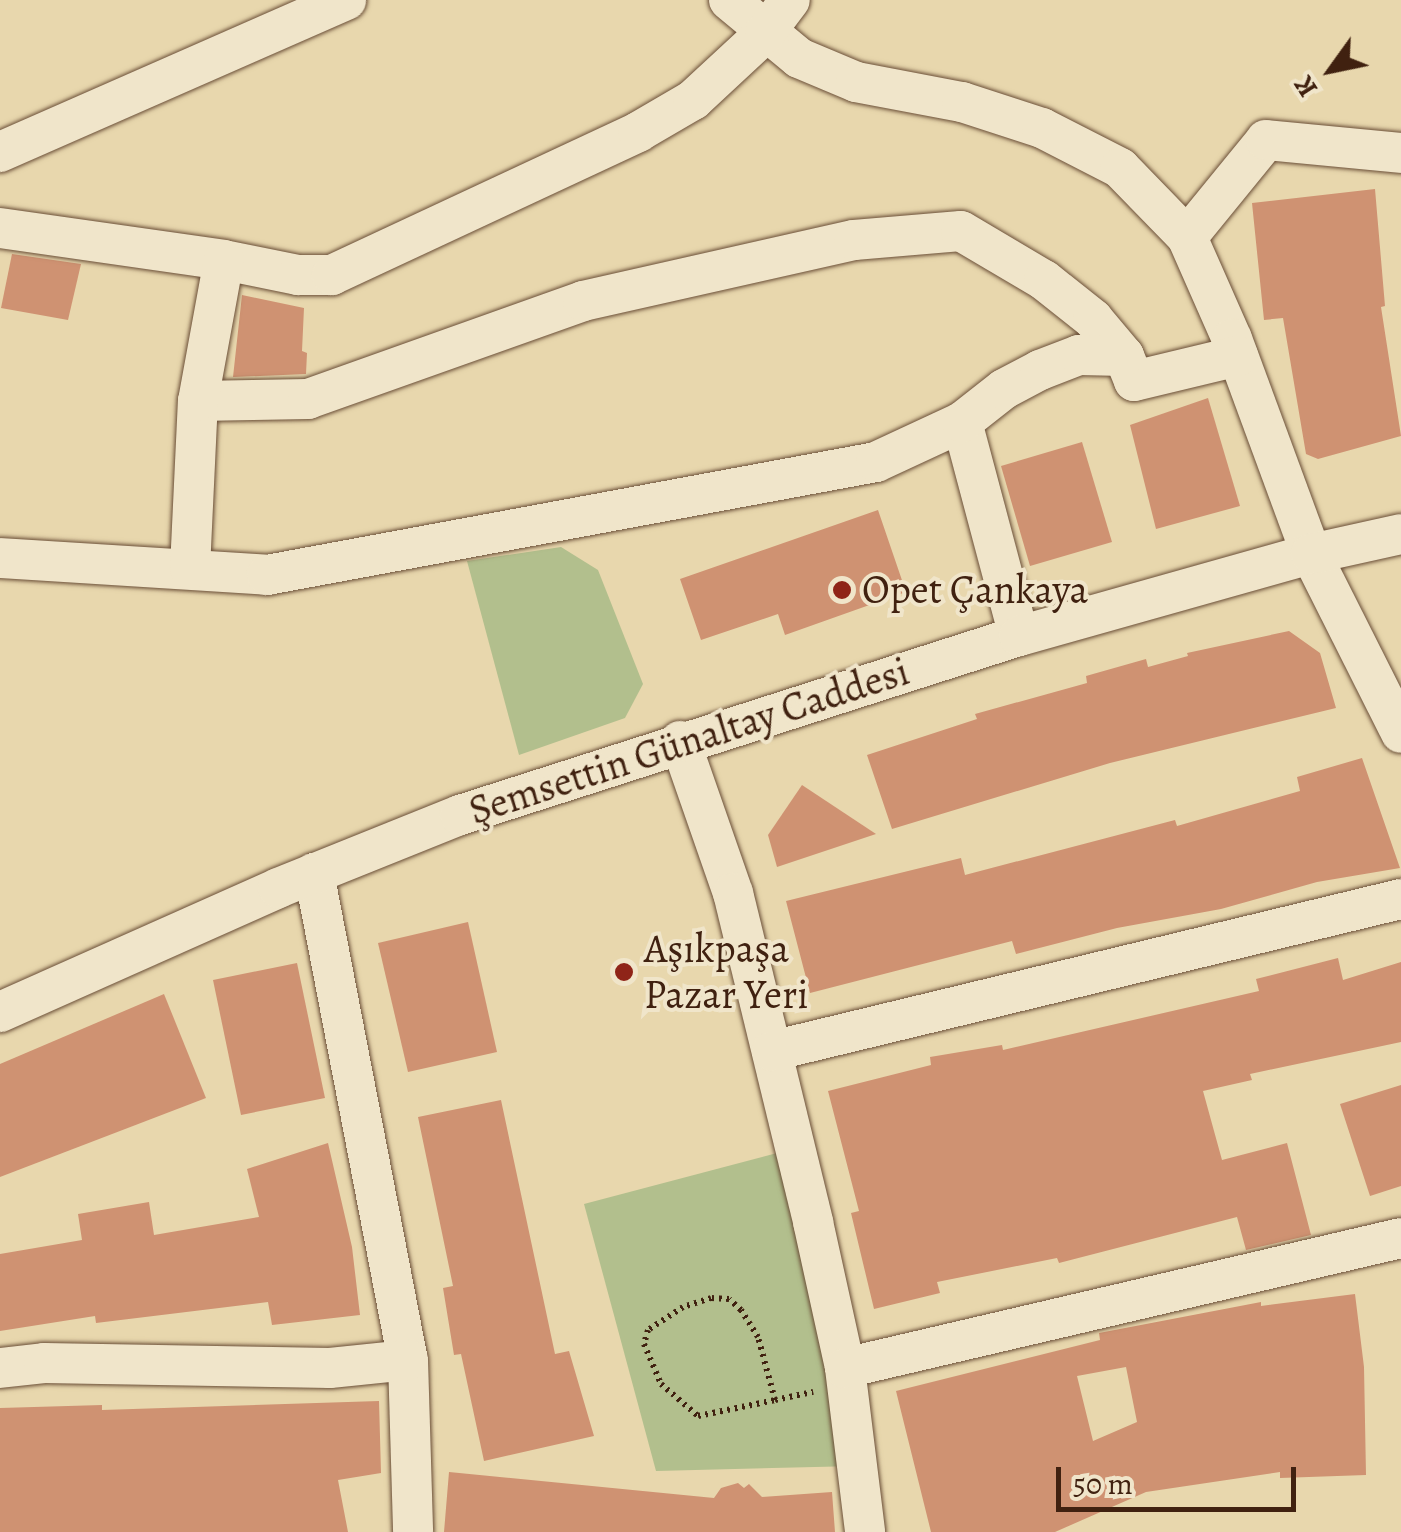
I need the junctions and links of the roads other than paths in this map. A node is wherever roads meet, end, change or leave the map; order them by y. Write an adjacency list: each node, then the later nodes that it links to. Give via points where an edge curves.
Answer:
1 (346, 0): 5 (street)
2 (729, 0): 4 (street)
3 (790, 0): 4 (street)
4 (766, 33): 8 (street, via 799,58 856,82 962,102 1042,128 1120,168); 9 (street, via 692,100 638,132 364,264 332,276)
5 (0, 152)
6 (1401, 153): 8 (street, via 1266,140)
7 (0, 228): 9 (street)
8 (1187, 237): 11 (street)
9 (224, 260): 12 (street)
10 (1124, 356): 11 (street, via 1134,381); 12 (street, via 1093,319 1044,280 961,231 854,240 583,302 308,399); 13 (street, via 1079,355 1040,370)
11 (1238, 356): 15 (street)
12 (198, 400): 17 (street)
13 (962, 422): 17 (street, via 876,462 267,576); 18 (street)
14 (1401, 534): 15 (street, Şemsettin Günaltay Caddesi)
15 (1311, 554): 18 (street, Şemsettin Günaltay Caddesi); 19 (street)
16 (0, 558): 17 (street)
17 (190, 568)
18 (1019, 636): 20 (street, Şemsettin Günaltay Caddesi)
19 (1401, 733)
20 (680, 741): 21 (street, Şemsettin Günaltay Caddesi, via 460,815); 24 (street, via 732,894)
21 (314, 874): 23 (street, Şemsettin Günaltay Caddesi); 26 (street)
22 (1401, 899): 24 (street)
23 (0, 1012)
24 (772, 1051): 28 (street)
25 (1401, 1238): 28 (street)
26 (408, 1360): 27 (street, via 330,1368); 29 (street)
27 (0, 1368)
28 (846, 1376): 30 (street)
29 (413, 1532)
30 (864, 1532)

